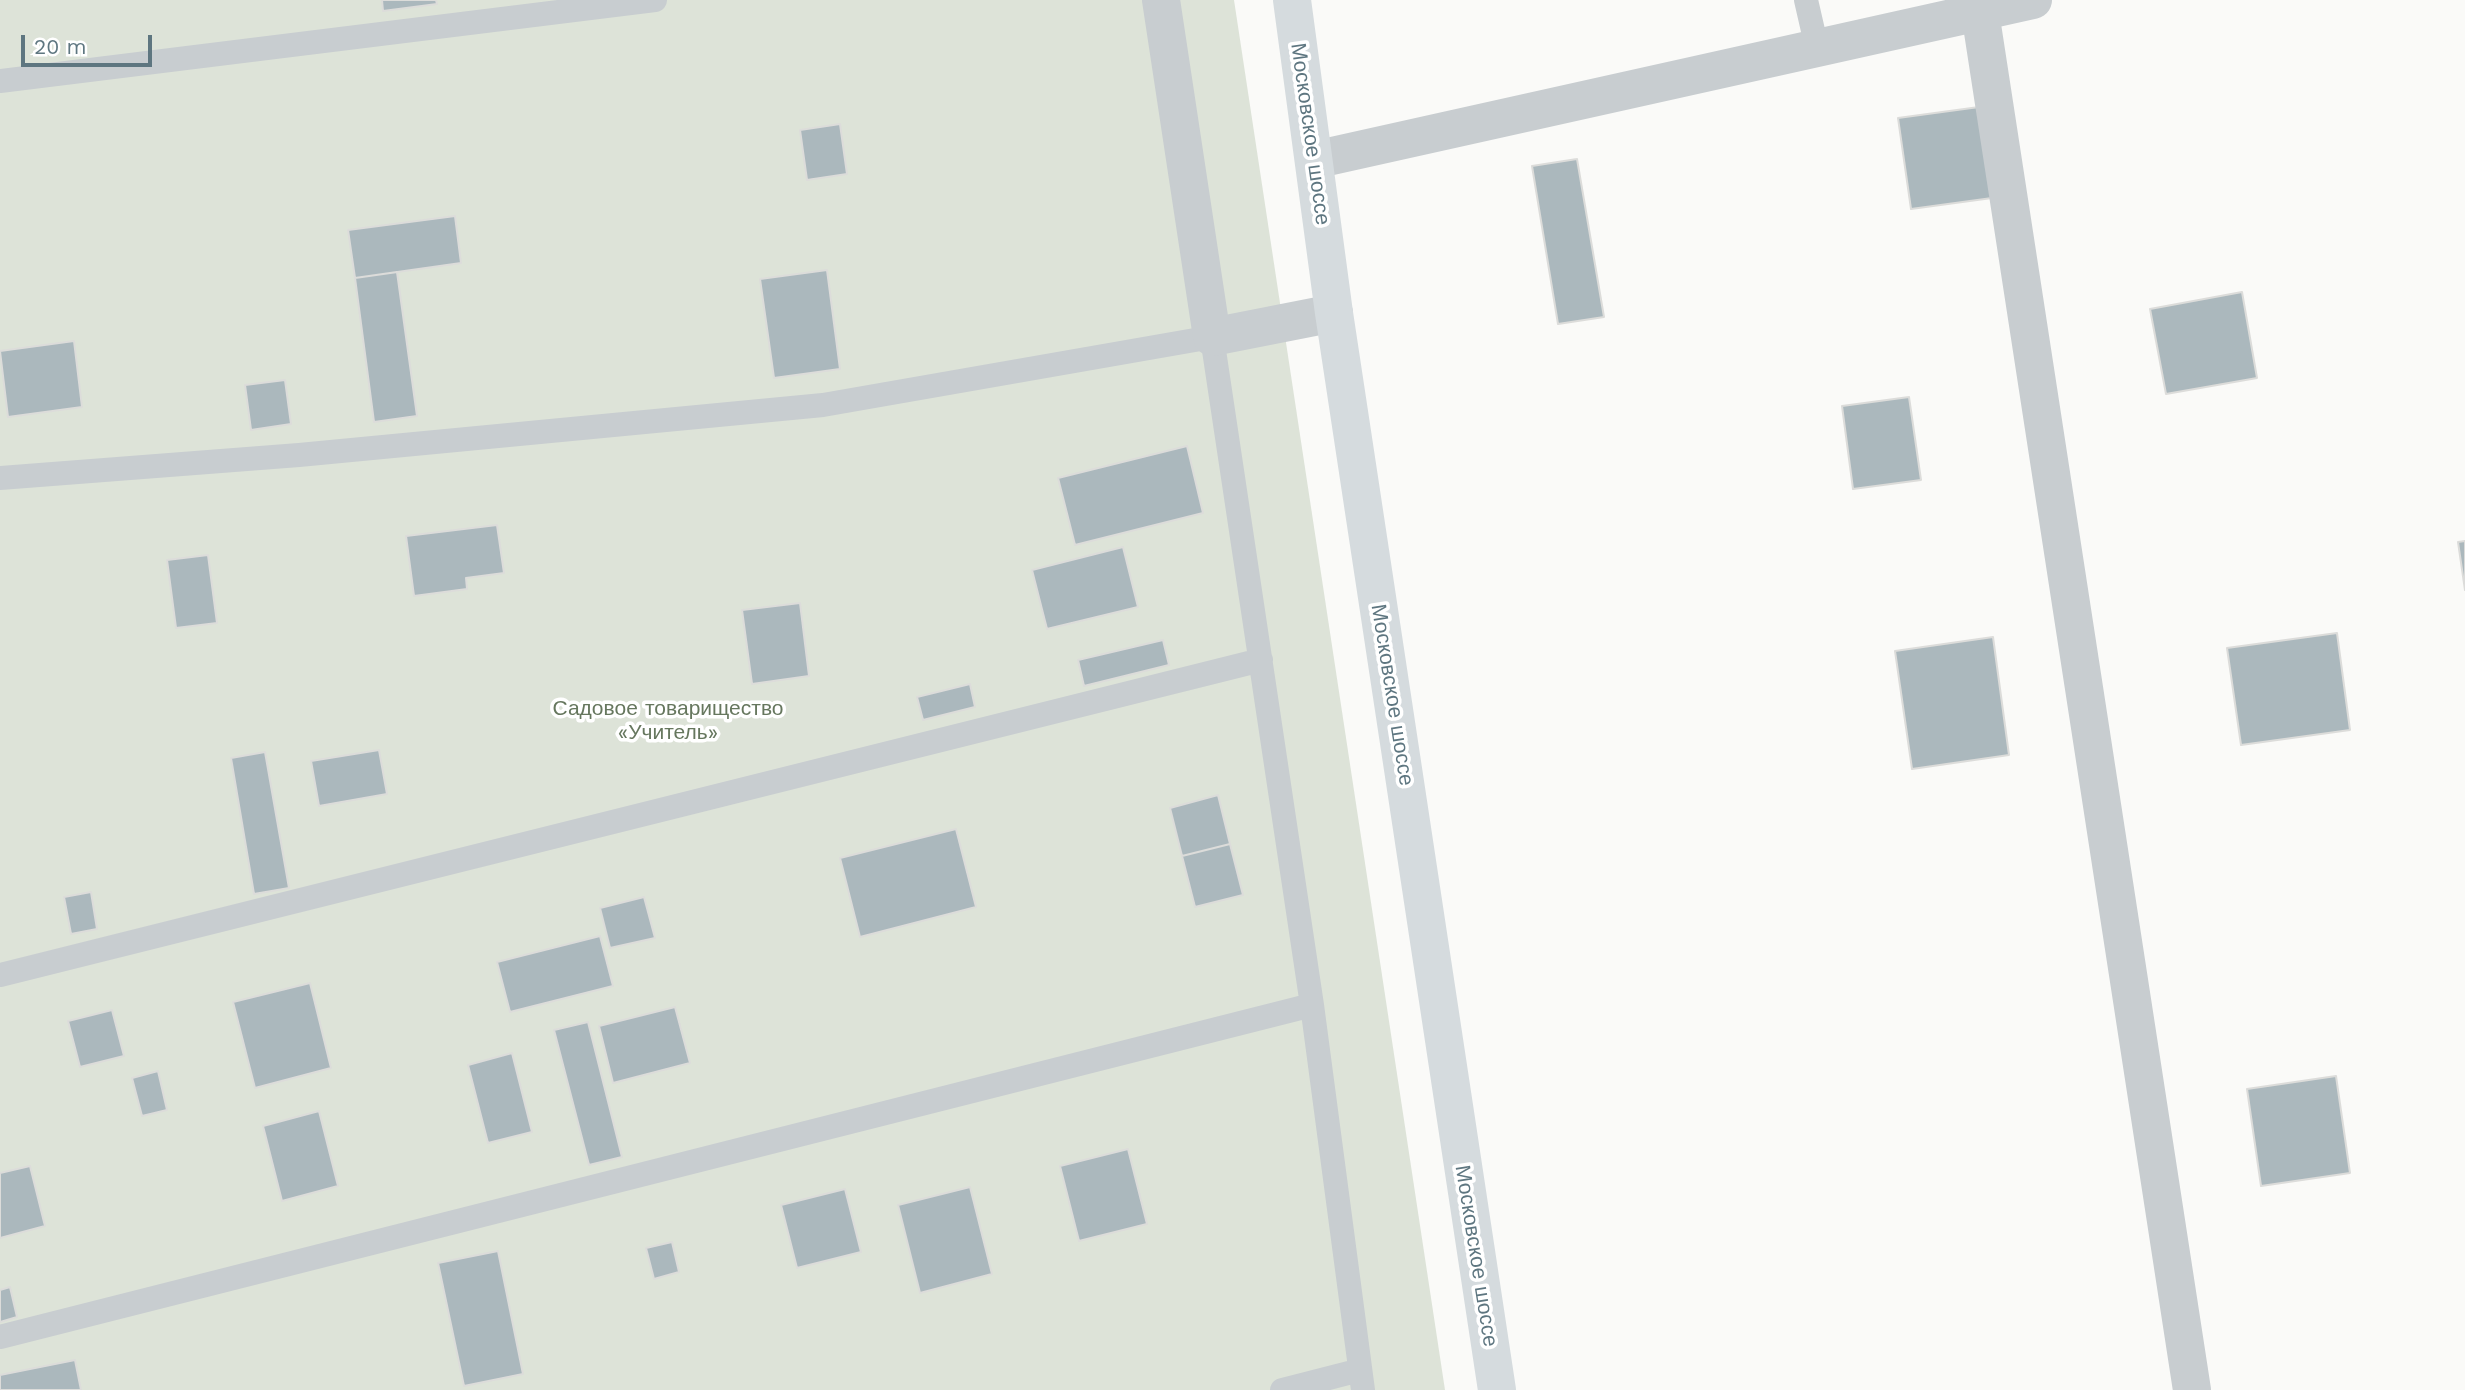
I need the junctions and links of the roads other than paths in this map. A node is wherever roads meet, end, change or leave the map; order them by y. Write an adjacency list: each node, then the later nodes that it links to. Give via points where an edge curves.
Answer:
1 (655, 0): 8 (lane)
2 (1161, 0): 11 (street)
3 (1292, 0): 9 (highway, Московское шоссе)
4 (1806, 0): 7 (lane)
5 (2033, 0): 6 (street)
6 (1980, 12): 7 (street); 20 (street)
7 (1817, 48): 9 (street)
8 (0, 81)
9 (1314, 160): 10 (highway, Московское шоссе)
10 (1334, 313): 11 (street); 19 (highway, Московское шоссе)
11 (1212, 337): 12 (lane, via 823,405 299,455); 13 (lane)
12 (0, 478)
13 (1261, 660): 14 (lane); 15 (lane)
14 (0, 975)
15 (1312, 1005): 16 (lane); 17 (lane)
16 (0, 1337)
17 (1361, 1380): 18 (lane)
18 (1282, 1390)
19 (1497, 1390)
20 (2192, 1390)

